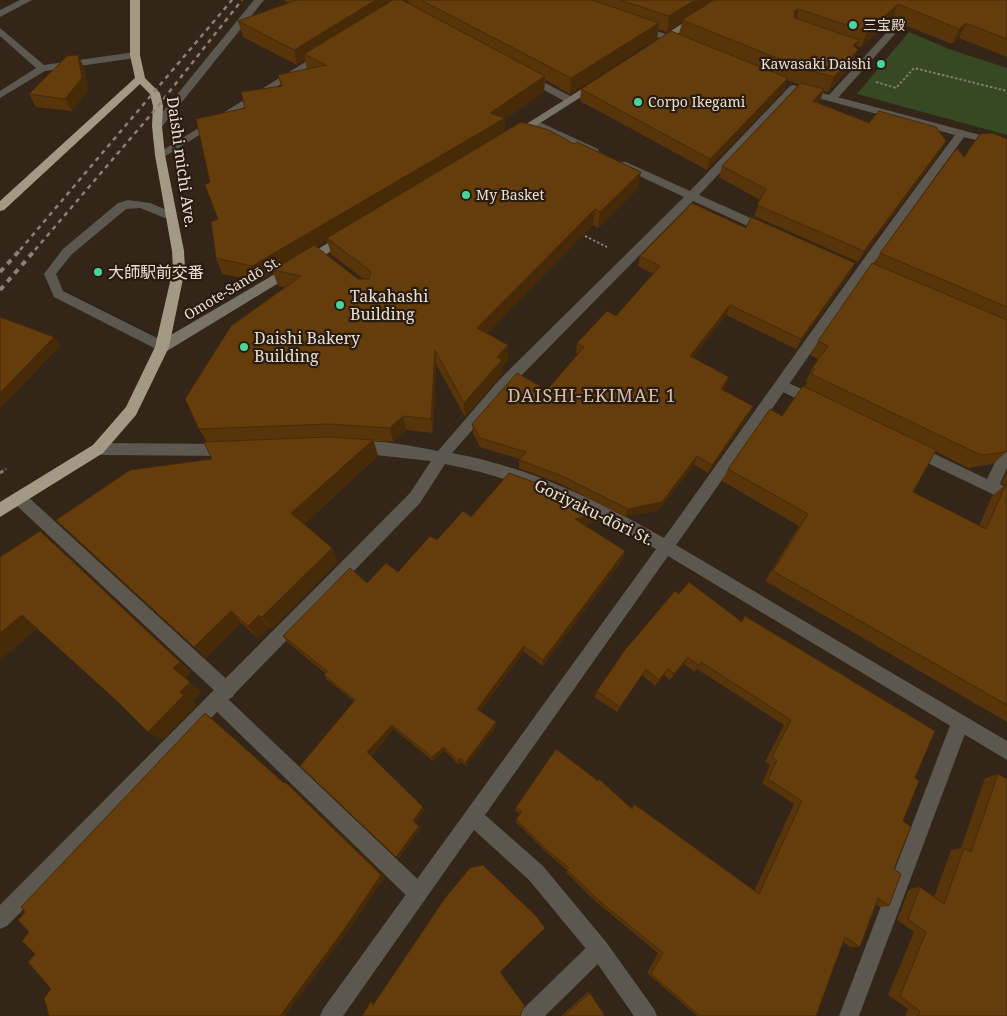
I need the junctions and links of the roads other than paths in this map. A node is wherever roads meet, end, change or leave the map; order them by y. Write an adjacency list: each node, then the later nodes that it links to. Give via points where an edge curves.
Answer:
1 (27, 0): 5 (street)
2 (135, 0): 13 (highway, Daishi michi Ave.)
3 (259, 0): 22 (street)
4 (725, 0): 9 (street)
5 (0, 14)
6 (624, 23): 9 (street)
7 (0, 31): 14 (street)
8 (892, 32): 19 (street, via 865,54)
9 (666, 38): 11 (street); 12 (street)
10 (335, 47): 26 (street)
11 (693, 47)
12 (648, 49)
13 (135, 55): 14 (street); 17 (highway, Daishi michi Ave.)
14 (42, 68): 18 (street)
15 (518, 72): 20 (street)
16 (609, 75): 20 (street)
17 (140, 79): 22 (highway, Daishi michi Ave., via 155,93); 28 (highway)
18 (0, 95)
19 (832, 98): 23 (street); 27 (street, via 790,86)
20 (570, 100): 21 (street)
21 (535, 123): 24 (street); 27 (street)
22 (157, 126): 26 (highway, Daishi michi Ave.)
23 (962, 133): 25 (street); 33 (street, via 861,270)
24 (502, 143)
25 (1007, 145)
26 (160, 155): 29 (highway, Daishi michi Ave.)
27 (690, 196): 31 (street); 40 (street, via 505,383 448,448)
28 (0, 207)
29 (170, 216): 32 (highway, Daishi michi Ave., via 179,269); 32 (street, via 142,204 122,206 67,252 50,274 58,294)
30 (361, 228): 32 (street, Omote-Sandō St., via 322,256)
31 (783, 236)
32 (162, 347): 37 (highway, Daishi michi Ave., via 131,411)
33 (782, 386): 34 (street); 45 (street)
34 (825, 407)
35 (904, 445): 41 (street)
36 (342, 446): 40 (street, Goriyaku-dōri St., via 389,449)
37 (98, 449): 38 (street); 43 (highway, Daishi michi Ave.)
38 (240, 450)
39 (1007, 452): 41 (street)
40 (443, 458): 45 (street, Goriyaku-dōri St., via 510,473 555,490); 46 (street, via 416,498)
41 (991, 487): 42 (street)
42 (1007, 495)
43 (20, 498): 44 (highway, Daishi michi Ave.); 46 (street)
44 (0, 510)
45 (665, 546): 47 (street, Goriyaku-dōri St.); 49 (street)
46 (222, 696): 50 (street); 51 (street)
47 (960, 723): 48 (street, Goriyaku-dōri St.); 56 (street)
48 (1007, 751)
49 (474, 817): 50 (street); 52 (street, via 536,873)
50 (418, 893): 53 (street)
51 (0, 918)
52 (599, 949): 54 (street); 55 (street)
53 (330, 1016)
54 (530, 1016)
55 (647, 1016)
56 (850, 1016)

